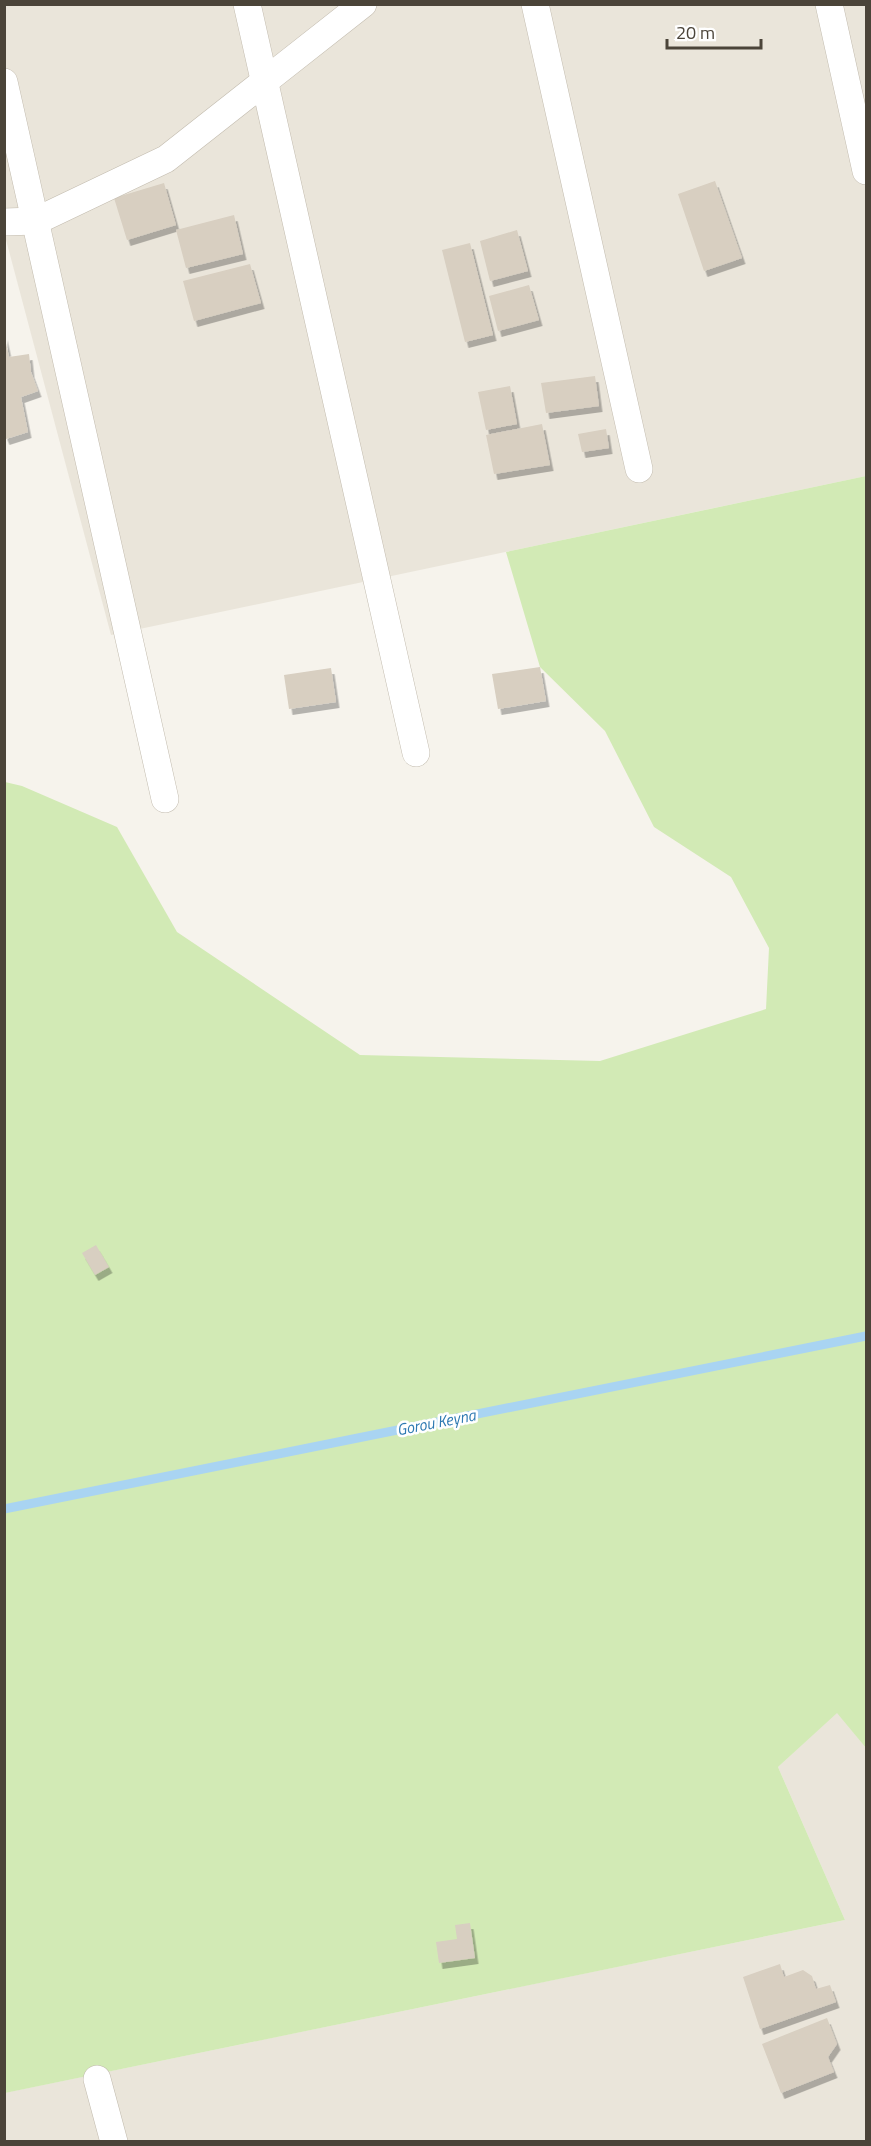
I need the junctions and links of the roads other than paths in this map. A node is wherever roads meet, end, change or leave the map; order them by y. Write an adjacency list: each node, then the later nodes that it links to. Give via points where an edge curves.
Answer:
1 (247, 4): 6 (street)
2 (363, 4): 6 (street)
3 (535, 4): 10 (street)
4 (829, 4): 7 (street)
5 (4, 81): 8 (street)
6 (265, 81): 8 (street, via 166,159); 11 (street)
7 (867, 171)
8 (36, 221): 9 (street); 12 (street)
9 (4, 222)
10 (639, 469)
11 (416, 753)
12 (165, 799)
13 (97, 2079): 14 (street)
14 (114, 2142)

